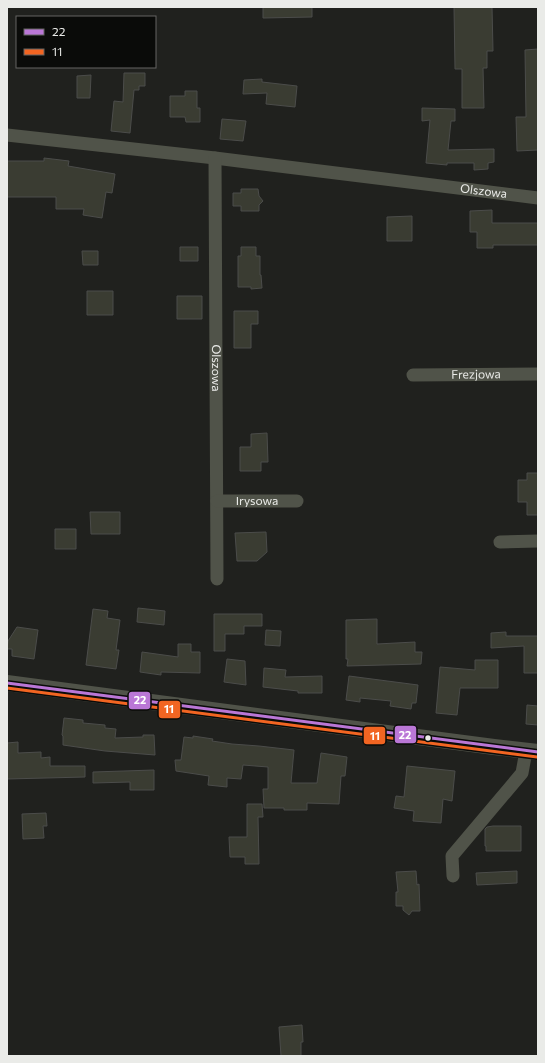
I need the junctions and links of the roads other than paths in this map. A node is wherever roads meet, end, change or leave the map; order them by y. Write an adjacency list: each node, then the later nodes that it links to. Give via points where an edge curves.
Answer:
1 (7, 135): 2 (street, Olszowa)
2 (215, 158): 3 (street, Olszowa); 6 (street, Olszowa)
3 (538, 198)
4 (538, 374): 5 (street, Frezjowa)
5 (413, 375)
6 (217, 501): 7 (street, Irysowa); 10 (street, Olszowa)
7 (297, 501)
8 (538, 541): 9 (street)
9 (500, 542)
10 (217, 579)
11 (7, 683): 12 (street)
12 (532, 752): 13 (street, via 522,773 452,856)
13 (453, 876)

